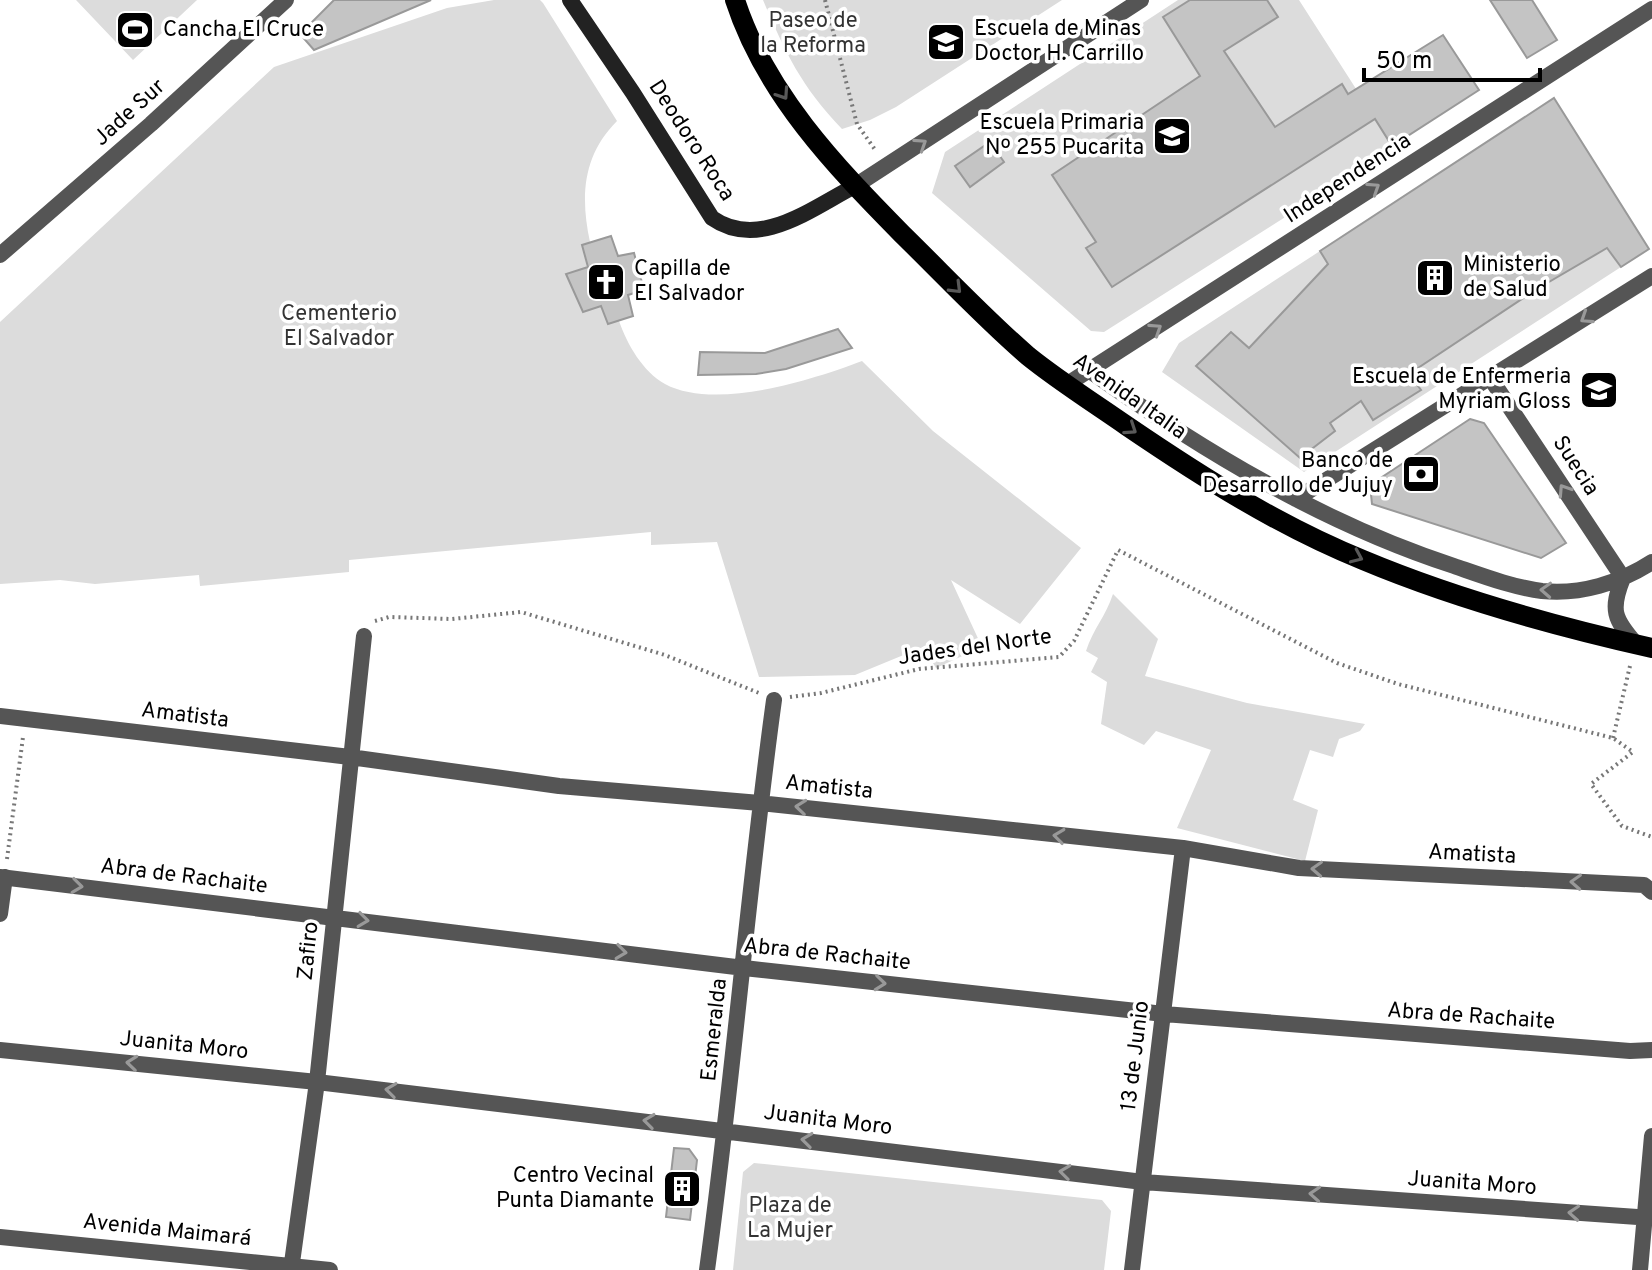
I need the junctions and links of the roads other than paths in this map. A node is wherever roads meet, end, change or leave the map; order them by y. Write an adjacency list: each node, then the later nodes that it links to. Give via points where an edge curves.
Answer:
1 (286, 0): 7 (street, Jade Sur)
2 (570, 0): 6 (street, Deodoro Roca, via 712,218 722,225 768,230)
3 (735, 0): 6 (main road, Avenida Italia, one-way to 6, via 769,74)
4 (1141, 0): 6 (street, one-way to 4)
5 (1652, 9): 9 (street, Independencia, one-way to 5)
6 (855, 186): 11 (main road, Avenida Italia, one-way to 11, via 984,316)
7 (0, 255)
8 (1652, 276): 10 (street, one-way to 10)
9 (1090, 371): 11 (street, Independencia); 12 (street, Avenida Italia, via 1231,464)
10 (1491, 379): 12 (street); 14 (street, Suecia, one-way to 10)
11 (1066, 385): 16 (main road, Avenida Italia, one-way to 16, via 1240,499 1361,560 1476,601)
12 (1296, 499): 14 (street, Avenida Italia, one-way to 12, via 1587,589 1544,591 1510,584 1359,532)
13 (1652, 562): 14 (street, Avenida Italia)
14 (1623, 578): 16 (street, via 1615,615)
15 (364, 636): 19 (street, Zafiro)
16 (1644, 646)
17 (774, 700): 20 (street, Esmeralda)
18 (0, 716): 19 (street, Amatista)
19 (350, 757): 20 (street, Amatista, via 559,786); 25 (street, Zafiro)
20 (760, 803): 21 (street, Amatista, one-way to 20); 26 (street, Esmeralda)
21 (1183, 848): 23 (street, Amatista, one-way to 21, via 1644,885 1299,868); 27 (street, 13 de Junio)
22 (2, 877): 24 (street); 25 (street, Abra de Rachaite, one-way to 25)
23 (1652, 892)
24 (0, 914)
25 (334, 917): 26 (street, Abra de Rachaite, one-way to 26); 30 (street, Zafiro)
26 (744, 968): 27 (street, Abra de Rachaite, one-way to 27); 31 (street, Esmeralda)
27 (1164, 1014): 29 (street, Abra de Rachaite); 33 (street, 13 de Junio)
28 (0, 1050): 30 (street, Juanita Moro, one-way to 28)
29 (1652, 1050)
30 (317, 1082): 31 (street, Juanita Moro, one-way to 30); 36 (street, Zafiro)
31 (726, 1130): 33 (street, Juanita Moro, one-way to 31); 38 (street, Esmeralda)
32 (1652, 1136): 34 (street)
33 (1143, 1182): 34 (street, Juanita Moro, one-way to 33); 39 (street, 13 de Junio)
34 (1648, 1218): 40 (street)
35 (0, 1237): 36 (street, Avenida Maimará)
36 (291, 1268): 37 (street, Avenida Maimará)
37 (330, 1270)
38 (707, 1270)
39 (1132, 1270)
40 (1640, 1270)

